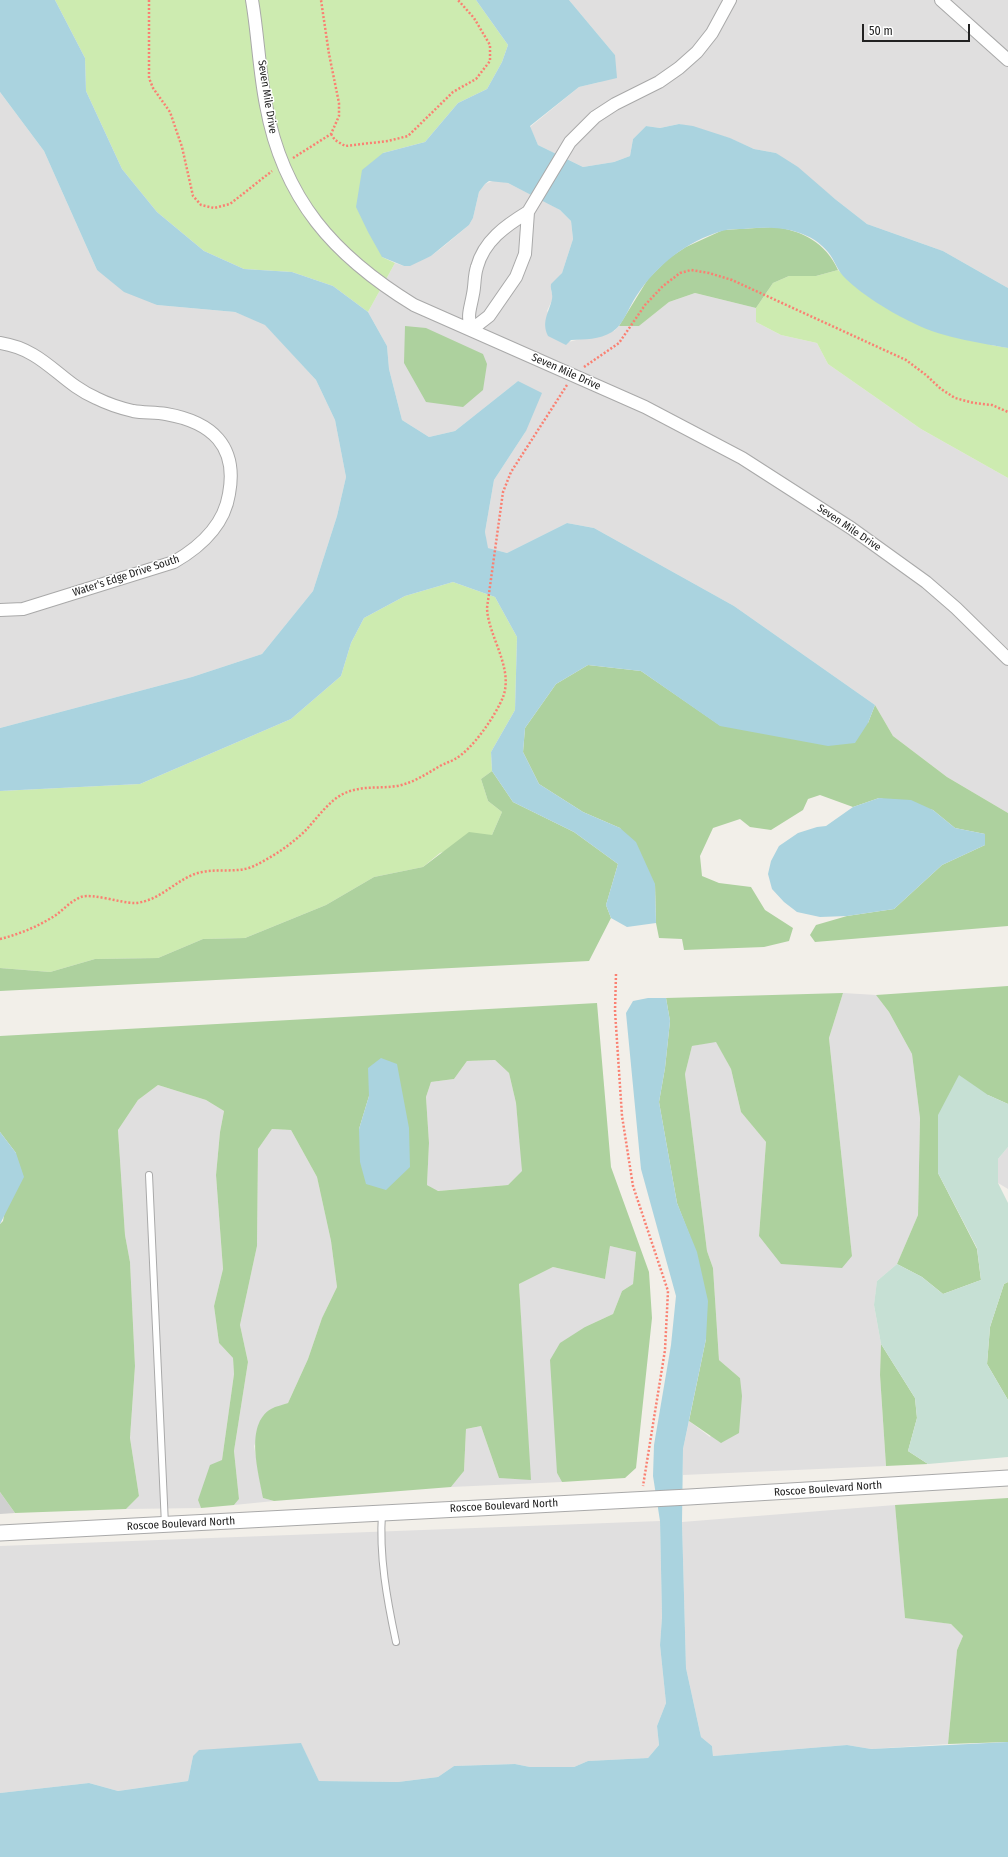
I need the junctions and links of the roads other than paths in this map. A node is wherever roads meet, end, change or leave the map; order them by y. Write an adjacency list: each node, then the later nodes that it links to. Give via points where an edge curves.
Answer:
1 (252, 0): 6 (street, Seven Mile Drive, via 266,104 274,141 295,190 314,220 329,238 381,285 414,305)
2 (730, 0): 5 (street, via 712,33 697,52 679,68 659,82 595,117 574,137 563,151)
3 (941, 0): 4 (street)
4 (1008, 60)
5 (528, 212): 6 (street, via 525,254 516,277 488,316); 6 (street, via 495,236 482,252 476,268 468,314)
6 (471, 330): 9 (street, Seven Mile Drive, via 695,432 742,458 851,528 926,582)
7 (0, 344): 8 (street, Water's Edge Drive South, via 26,351 44,360 72,384 111,405 186,418 204,427 222,442 231,466 229,497 222,515 206,539 189,554 174,562 23,609)
8 (0, 610)
9 (1008, 659)
10 (149, 1175): 13 (lane)
11 (1008, 1478): 12 (street, Roscoe Boulevard North)
12 (382, 1513): 13 (street, Roscoe Boulevard North); 15 (lane, via 381,1533 387,1596)
13 (165, 1525): 14 (street, Roscoe Boulevard North)
14 (0, 1534)
15 (396, 1642)

